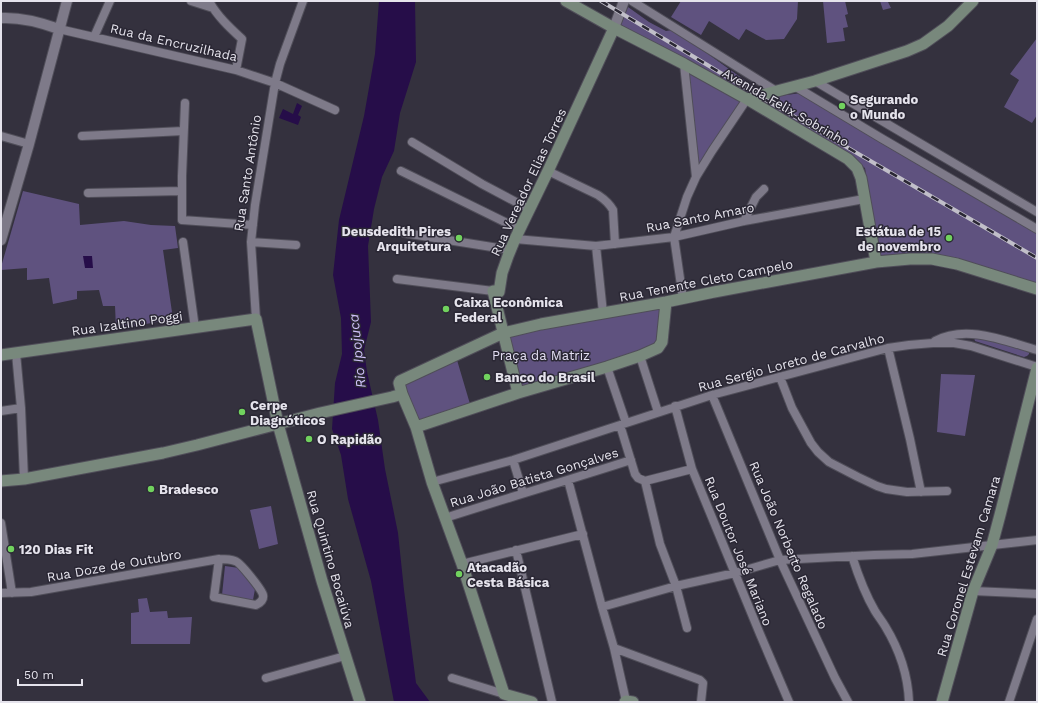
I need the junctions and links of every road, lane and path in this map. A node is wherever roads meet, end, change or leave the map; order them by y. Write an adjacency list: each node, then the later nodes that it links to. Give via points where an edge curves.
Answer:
1 (67, 1): 12 (street)
2 (110, 1): 13 (street)
3 (191, 1): 9 (street)
4 (303, 1): 17 (street, Rua Santo Antônio)
5 (566, 1): 11 (main road, Avenida Felix Sobrinho)
6 (624, 1): 11 (street)
7 (632, 1): 19 (street)
8 (973, 1): 16 (main road, via 948,26 923,44 900,54)
9 (211, 5): 15 (street, via 242,39)
10 (1, 18): 12 (street, Rua da Encruzilhada, via 30,20)
11 (614, 28): 14 (main road, Avenida Felix Sobrinho); 33 (main road, Rua Vereador Elias Torres)
12 (59, 29): 13 (street, Rua da Encruzilhada); 29 (street)
13 (94, 37): 15 (street, Rua da Encruzilhada)
14 (684, 64): 20 (main road, Avenida Felix Sobrinho); 34 (street)
15 (236, 70): 17 (street, Rua da Encruzilhada)
16 (815, 81): 18 (main road); 23 (street)
17 (275, 83): 22 (street, Rua da Encruzilhada); 44 (street, Rua Santo Antônio)
18 (796, 87): 19 (main road); 27 (street)
19 (776, 91): 20 (main road)
20 (747, 99): 34 (street); 39 (main road, Avenida Felix Sobrinho, via 848,159 857,168 861,178)
21 (185, 103): 24 (street)
22 (335, 110)
23 (889, 125): 27 (street); 30 (street)
24 (183, 131): 26 (street); 37 (street)
25 (1, 136): 29 (street)
26 (82, 136)
27 (881, 138): 31 (street)
28 (412, 142): 41 (street)
29 (29, 144): 49 (street)
30 (940, 155): 31 (street); 36 (street)
31 (931, 167): 40 (street)
32 (401, 171): 47 (street)
33 (548, 171): 41 (main road, Rua Vereador Elias Torres); 52 (street, via 598,195 611,206)
34 (696, 177): 48 (street)
35 (764, 189): 43 (street, via 756,197)
36 (1000, 190): 40 (street); 42 (street)
37 (182, 191): 38 (street); 44 (street, via 182,220)
38 (88, 193)
39 (864, 199): 43 (street, Rua Santo Amaro); 56 (main road, Avenida Felix Sobrinho)
40 (992, 203): 45 (street)
41 (529, 209): 47 (main road, Rua Vereador Elias Torres)
42 (1037, 212)
43 (744, 221): 48 (street, Rua Santo Amaro)
44 (252, 225): 51 (street, Rua Santo Antônio)
45 (1037, 229)
46 (404, 233): 55 (street)
47 (517, 234): 54 (street, Rua Santo Amaro); 55 (main road, Rua Vereador Elias Torres)
48 (674, 237): 52 (street, Rua Santo Amaro); 60 (street)
49 (1, 240)
50 (183, 242): 64 (street)
51 (251, 242): 53 (street); 63 (street, Rua Santo Antônio)
52 (615, 244): 54 (street, Rua Santo Amaro)
53 (296, 245)
54 (596, 246): 62 (street)
55 (511, 250): 59 (main road, Rua Vereador Elias Torres, via 502,273 499,292)
56 (876, 262): 58 (main road, Rua Tenente Cleto Campelo, via 932,259 957,264); 60 (main road, Rua Tenente Cleto Campelo)
57 (397, 279): 59 (street)
58 (1037, 289)
59 (493, 291): 65 (main road)
60 (684, 299): 61 (main road, Rua Tenente Cleto Campelo)
61 (666, 302): 62 (main road, Rua Tenente Cleto Campelo); 71 (main road, via 661,345)
62 (603, 313): 65 (main road, Rua Tenente Cleto Campelo)
63 (256, 319): 64 (main road, Rua Izaltino Poggi); 82 (main road, Rua Santo Antônio)
64 (194, 328): 69 (main road, Rua Izaltino Poggi)
65 (503, 333): 75 (main road); 76 (main road, Rua Tenente Cleto Campelo, via 401,380)
66 (933, 343): 67 (street, Rua Sergio Loreto de Carvalho); 68 (street, Rua Sergio Loreto de Carvalho, via 954,335 977,334); 73 (street, Rua Sergio Loreto de Carvalho, via 971,346)
67 (888, 348): 74 (street, Rua Sergio Loreto de Carvalho); 93 (street)
68 (1037, 350)
69 (16, 353): 70 (main road, Rua Izaltino Poggi); 79 (street)
70 (1, 355)
71 (640, 356): 72 (main road); 81 (street)
72 (607, 367): 75 (main road); 83 (street)
73 (1037, 368): 100 (main road, Rua Coronel Estevam Camara)
74 (780, 376): 77 (street, Rua Sergio Loreto de Carvalho); 93 (street, via 792,408 811,443 823,457 877,486 906,492)
75 (518, 393): 84 (main road)
76 (397, 395): 82 (main road); 84 (main road)
77 (712, 395): 78 (street, Rua Sergio Loreto de Carvalho); 104 (street, Rua João Norberto Regalado)
78 (675, 406): 81 (street, Rua Sergio Loreto de Carvalho); 87 (street, Rua Doutor José Mariano)
79 (21, 408): 80 (street); 88 (street)
80 (1, 411)
81 (658, 412): 83 (street, Rua Sergio Loreto de Carvalho)
82 (278, 424): 88 (main road, via 197,445); 116 (main road, Rua Quintino Bocaiúva)
83 (623, 424): 85 (street, Rua Sergio Loreto de Carvalho); 86 (street)
84 (416, 427): 91 (main road)
85 (513, 460): 91 (street, Rua Sergio Loreto de Carvalho); 95 (street)
86 (631, 460): 89 (street, Rua João Batista Gonçalves); 92 (street, via 635,474)
87 (692, 469): 92 (street); 106 (street, Rua Doutor José Mariano)
88 (24, 479): 90 (main road)
89 (568, 480): 95 (street, Rua João Batista Gonçalves); 98 (street)
90 (1, 481)
91 (432, 482): 96 (main road)
92 (645, 482): 107 (street, via 660,544)
93 (921, 492): 94 (street)
94 (947, 492)
95 (523, 493): 96 (street, Rua João Batista Gonçalves)
96 (445, 518): 105 (main road)
97 (1, 523): 110 (street)
98 (583, 534): 101 (street); 112 (street)
99 (1037, 540): 100 (street)
100 (992, 545): 102 (street, via 912,554); 108 (main road, Rua Coronel Estevam Camara)
101 (516, 550): 105 (street); 122 (street)
102 (852, 556): 104 (street); 127 (street, via 862,585 902,661 908,682)
103 (219, 559): 103 (street, Rua Doze de Outubro, via 214,597 260,603 263,595 247,572 236,561); 110 (street, Rua Doze de Outubro, via 31,592)
104 (780, 560): 106 (street); 126 (street, Rua João Norberto Regalado)
105 (462, 564): 119 (main road)
106 (734, 573): 107 (street); 125 (street, Rua Doutor José Mariano)
107 (676, 586): 112 (street); 114 (street)
108 (972, 591): 111 (street); 128 (main road, Rua Coronel Estevam Camara)
109 (1, 593): 110 (street, Rua Doze de Outubro)
110 (12, 593)
111 (1037, 594)
112 (602, 608): 115 (street)
113 (1037, 619): 129 (street)
114 (686, 628)
115 (614, 648): 123 (street); 124 (street, via 700,680 703,683)
116 (345, 656): 117 (street); 120 (main road, Rua Quintino Bocaiúva)
117 (266, 678)
118 (452, 678): 119 (street)
119 (504, 694): 121 (main road)
120 (360, 702)
121 (532, 702)
122 (552, 702)
123 (628, 702)
124 (701, 702)
125 (789, 702)
126 (848, 702)
127 (909, 702)
128 (942, 702)
129 (1009, 702)

